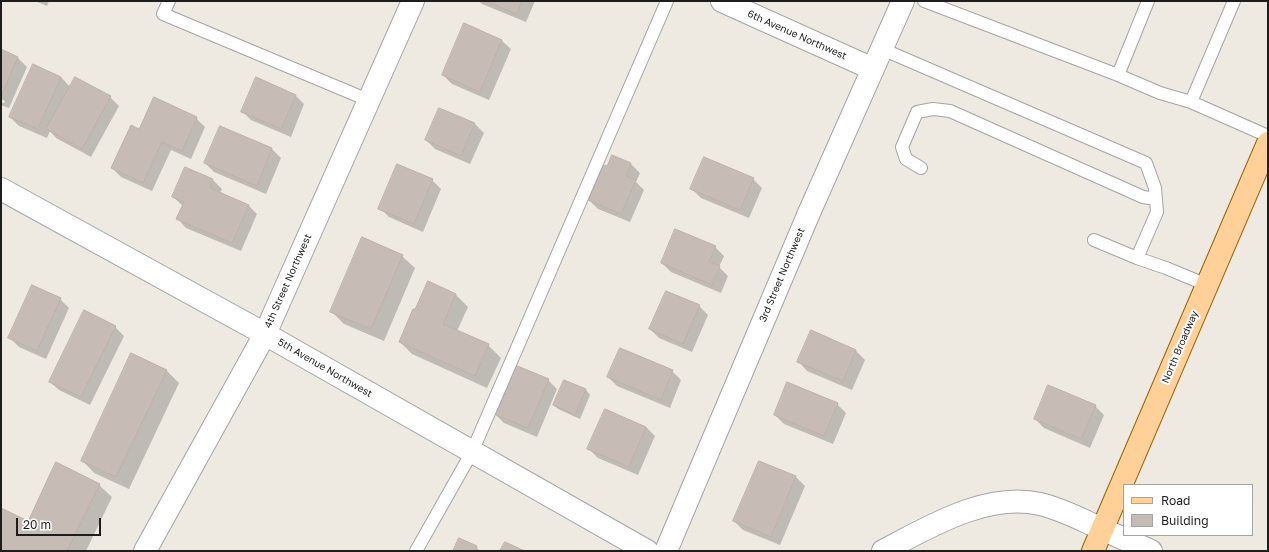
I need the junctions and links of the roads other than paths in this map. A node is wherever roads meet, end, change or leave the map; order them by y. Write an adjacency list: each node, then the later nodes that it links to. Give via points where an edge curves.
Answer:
1 (169, 1): 12 (lane, via 163,14)
2 (413, 1): 12 (street, 4th Street Northwest)
3 (667, 1): 23 (lane)
4 (722, 1): 10 (street, 6th Avenue Northwest)
5 (903, 1): 9 (street, 3rd Street Northwest)
6 (924, 1): 11 (lane)
7 (1148, 1): 11 (lane)
8 (1234, 1): 13 (lane)
9 (882, 48): 10 (street, 3rd Street Northwest); 18 (lane, via 1146,163)
10 (872, 69): 28 (street, 3rd Street Northwest)
11 (1118, 75): 13 (lane, via 1160,94)
12 (368, 100): 22 (street, 4th Street Northwest)
13 (1191, 102): 14 (lane)
14 (1268, 136)
15 (1268, 143): 21 (main road, North Broadway)
16 (921, 168): 18 (lane, via 906,159 902,147 917,112 933,109 950,111 1143,197)
17 (1, 189): 22 (street, 5th Avenue Northwest)
18 (1156, 199): 20 (lane, via 1157,212)
19 (1094, 240): 20 (lane)
20 (1137, 258): 21 (lane)
21 (1207, 285): 24 (main road, North Broadway)
22 (265, 334): 23 (street, 5th Avenue Northwest); 25 (street, 4th Street Northwest)
23 (472, 452): 26 (lane); 27 (street, 5th Avenue Northwest)
24 (1102, 529): 29 (street, via 1039,504 1002,503 981,506 947,519); 30 (main road, North Broadway); 31 (street)
25 (145, 551)
26 (416, 551)
27 (647, 551)
28 (666, 551)
29 (882, 551)
30 (1093, 551)
31 (1151, 551)

